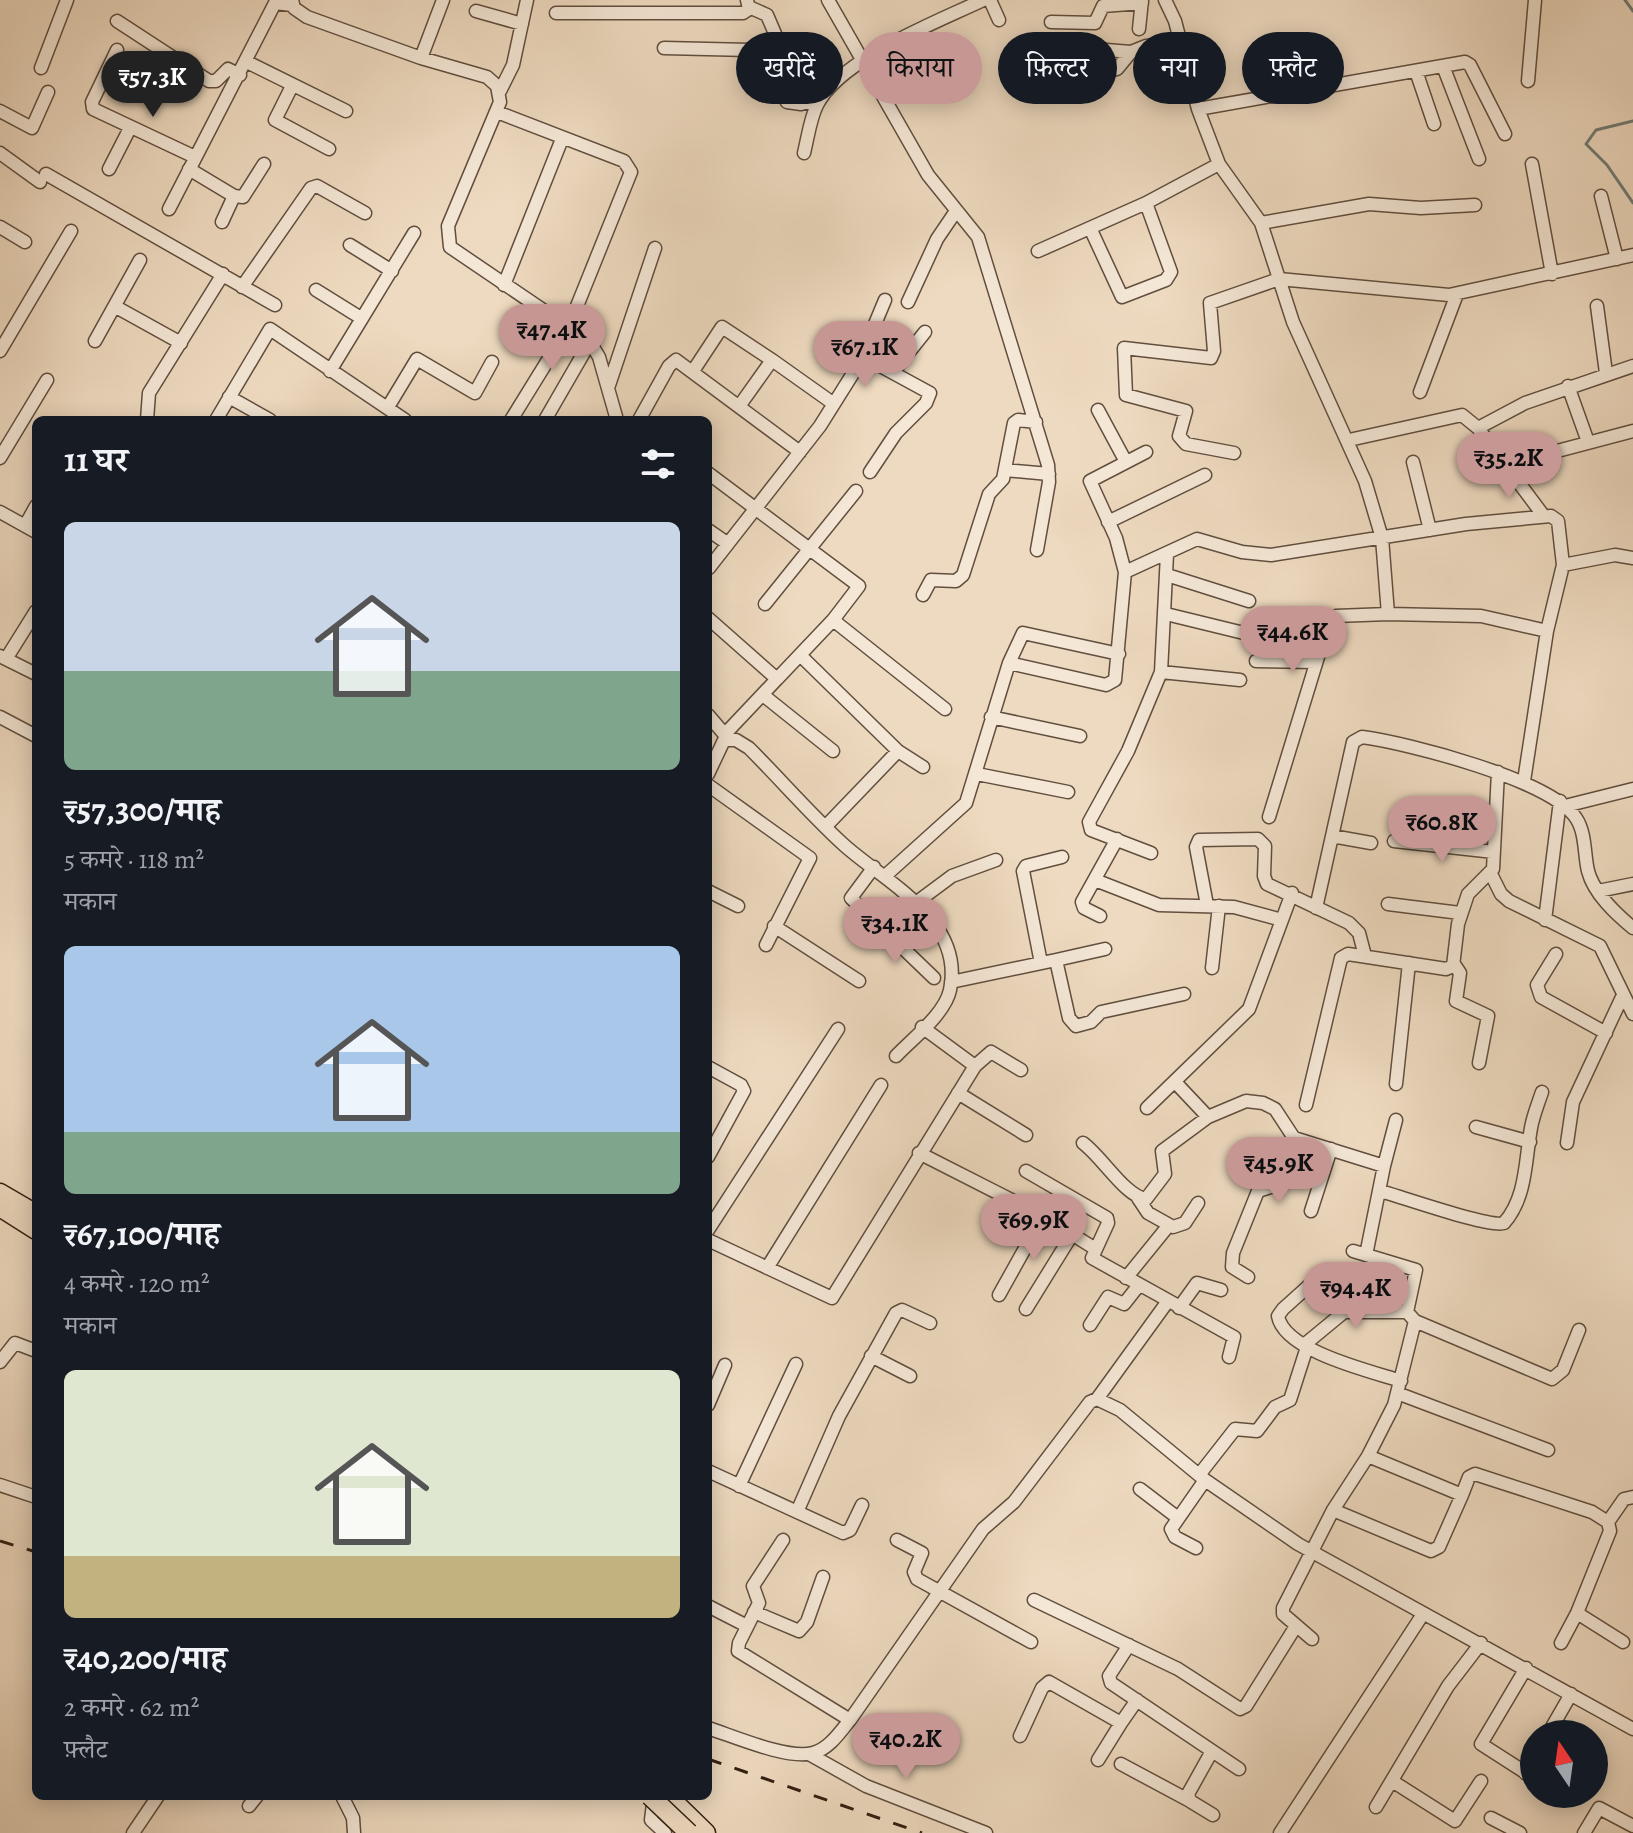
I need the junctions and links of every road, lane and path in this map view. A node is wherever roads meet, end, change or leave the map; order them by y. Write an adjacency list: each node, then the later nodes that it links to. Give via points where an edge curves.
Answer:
1 (67, 0): 33 (street)
2 (443, 0): 29 (street)
3 (527, 0): 18 (street)
4 (828, 0): 27 (street)
5 (983, 0): 21 (street)
6 (990, 0): 15 (street)
7 (1165, 0): 22 (street)
8 (1535, 0): 38 (street)
9 (273, 1): 11 (street); 30 (street)
10 (1142, 1): 17 (street, via 1103,6 1095,23); 19 (street)
11 (292, 3): 29 (street, via 307,17)
12 (748, 3): 14 (street, via 743,13); 20 (street, via 767,15)
13 (476, 11): 18 (street)
14 (556, 13)
15 (999, 20)
16 (117, 21): 36 (street, via 209,81 228,69)
17 (1051, 22)
18 (522, 24): 40 (street, via 513,65)
19 (1139, 29)
20 (774, 32)
21 (920, 32)
22 (1178, 32)
23 (664, 48): 25 (street)
24 (117, 50): 50 (street, via 91,106)
25 (736, 50)
26 (1117, 51): 28 (street)
27 (859, 52)
28 (1131, 52): 34 (street)
29 (421, 58): 40 (street, via 487,77)
30 (247, 62): 36 (street); 39 (street)
31 (859, 64): 37 (street)
32 (1443, 66): 35 (street); 51 (street, via 1470,65); 57 (street)
33 (41, 68)
34 (1117, 69)
35 (1416, 71): 45 (street); 49 (street)
36 (240, 75): 56 (street)
37 (843, 79)
38 (1528, 81)
39 (292, 86): 47 (street); 53 (street, via 275,120)
40 (500, 91): 48 (street)
41 (48, 92): 46 (street, via 32,128)
42 (819, 104): 55 (street)
43 (888, 104): 68 (street, via 928,175)
44 (1197, 104): 45 (street)
45 (1198, 109): 59 (street)
46 (0, 111)
47 (346, 111)
48 (497, 112): 52 (street); 87 (street, via 447,235 458,255)
49 (1434, 124)
50 (130, 128): 56 (street); 61 (street)
51 (1505, 134)
52 (562, 139): 87 (street); 97 (street, via 624,161 631,172)
53 (329, 149)
54 (0, 153): 84 (street)
55 (804, 153)
56 (195, 157): 62 (street)
57 (1479, 159)
58 (264, 164): 63 (street, via 243,197)
59 (1219, 164): 65 (street); 71 (street)
60 (1532, 164): 85 (street)
61 (109, 169)
62 (189, 169): 63 (street); 67 (street)
63 (234, 196): 70 (street)
64 (1601, 196): 81 (street)
65 (1146, 203): 73 (street); 73 (street, via 1171,272 1166,280 1122,297)
66 (1475, 205): 71 (street, via 1369,204)
67 (169, 209)
68 (956, 211): 92 (street); 128 (street, via 978,237)
69 (365, 213): 88 (street, via 317,186 311,188)
70 (222, 222)
71 (1261, 223): 86 (street)
72 (0, 227): 76 (street)
73 (1091, 230): 79 (street)
74 (71, 231): 102 (street)
75 (414, 233): 83 (street)
76 (25, 242)
77 (350, 245): 83 (street)
78 (655, 248): 113 (street)
79 (1038, 251)
80 (1633, 255): 81 (street)
81 (1617, 259): 85 (street)
82 (140, 260): 95 (street)
83 (392, 271): 96 (street)
84 (223, 274): 88 (street); 101 (street)
85 (1552, 274): 90 (street)
86 (1279, 279): 90 (street); 131 (street, via 1293,322); 135 (street, via 1210,303 1211,358 1124,350 1126,395 1186,411 1179,436 1186,444)
87 (504, 285): 97 (street)
88 (242, 287): 93 (street)
89 (316, 290): 96 (street)
90 (1457, 294): 114 (street)
91 (885, 300): 103 (street)
92 (908, 302)
93 (275, 305)
94 (1597, 306): 110 (street)
95 (116, 307): 99 (street); 101 (street)
96 (361, 318): 107 (street)
97 (569, 326): 100 (street); 124 (street)
98 (925, 332): 109 (street)
99 (95, 341)
100 (590, 342): 113 (street); 125 (street)
101 (181, 343): 120 (street, via 149,393)
102 (0, 351)
103 (862, 356): 109 (street); 116 (street)
104 (772, 360): 108 (street, via 722,327); 116 (street); 117 (street)
105 (492, 362): 118 (street, via 475,393 417,359)
106 (1633, 366): 110 (street)
107 (330, 371): 115 (street, via 270,329); 118 (street)
108 (693, 371): 117 (street); 127 (street, via 678,361 671,363)
109 (893, 372): 141 (street, via 930,396)
110 (1606, 373): 112 (street)
111 (47, 380): 136 (street)
112 (1568, 386): 129 (street); 132 (street)
113 (608, 388): 126 (street)
114 (1420, 392)
115 (229, 397): 121 (street); 122 (street)
116 (834, 404): 133 (street)
117 (740, 405): 133 (street)
118 (388, 407): 123 (street)
119 (1098, 410): 137 (street)
120 (147, 416)
121 (218, 416)
122 (263, 416)
123 (400, 416)
124 (513, 416)
125 (547, 416)
126 (616, 416)
127 (641, 416)
128 (1036, 422): 140 (street, via 1014,423); 142 (street)
129 (1478, 428): 131 (street, via 1454,414); 139 (street)
130 (1633, 431): 132 (street)
131 (1349, 440): 153 (street)
132 (1588, 442): 139 (street)
133 (800, 452): 146 (street)
134 (1146, 452): 137 (street)
135 (1234, 453)
136 (0, 458)
137 (1126, 462): 149 (street, via 1090,481)
138 (1413, 462): 151 (street)
139 (1508, 464): 148 (street)
140 (1005, 470): 142 (street); 163 (street, via 989,494 961,579 934,578)
141 (870, 472)
142 (1049, 474): 156 (street)
143 (1205, 475): 149 (street)
144 (712, 476): 146 (street)
145 (856, 491): 155 (street)
146 (754, 507): 154 (street); 155 (street)
147 (0, 512): 150 (street)
148 (1543, 515): 151 (street); 160 (street, via 1558,521)
149 (1108, 522): 161 (street)
150 (31, 529)
151 (1430, 530): 153 (street)
152 (712, 533): 154 (street)
153 (1382, 538): 157 (street, via 1271,555 1197,539); 167 (street)
154 (727, 543): 159 (street)
155 (808, 546): 165 (street); 169 (street, via 859,586)
156 (1037, 550)
157 (1167, 554): 161 (street); 162 (street)
158 (1633, 558): 160 (street, via 1615,555)
159 (712, 564)
160 (1563, 565): 171 (street)
161 (1125, 572): 173 (street)
162 (1167, 575): 164 (street); 166 (street)
163 (923, 595)
164 (1249, 601)
165 (765, 604)
166 (1166, 614): 172 (street); 180 (street)
167 (1388, 614): 171 (street, via 1481,616); 177 (street, via 1331,618)
168 (32, 617): 175 (street)
169 (833, 620): 174 (street); 184 (street)
170 (712, 622): 181 (street)
171 (1547, 631): 197 (street)
172 (1252, 635)
173 (1119, 654): 178 (street, via 1023,633); 178 (street, via 1110,685)
174 (801, 656): 181 (street); 192 (street)
175 (3, 657): 179 (street)
176 (1256, 661): 177 (street)
177 (1316, 662): 202 (street)
178 (1009, 663): 186 (street)
179 (32, 672)
180 (1161, 672): 182 (street); 205 (street, via 1128,751 1089,822 1091,830)
181 (777, 679): 183 (street)
182 (1240, 680)
183 (763, 695): 190 (street); 191 (street)
184 (945, 709)
185 (0, 717): 188 (street)
186 (991, 717): 189 (street); 196 (street)
187 (712, 720): 190 (street)
188 (32, 734)
189 (1080, 736)
190 (725, 737): 193 (street); 203 (street, via 749,748)
191 (833, 751)
192 (898, 751): 194 (street); 203 (street)
193 (712, 765)
194 (923, 767)
195 (1498, 772): 197 (street); 204 (street, via 1358,737); 208 (street)
196 (977, 774): 200 (street); 214 (street, via 960,811)
197 (1524, 781): 201 (street)
198 (712, 788): 229 (street, via 809,856)
199 (1633, 789): 201 (street)
200 (1068, 792)
201 (1562, 803): 217 (street, via 1581,827 1588,870); 228 (street)
202 (1269, 817)
203 (827, 825): 212 (street)
204 (1332, 836): 207 (street); 224 (street)
205 (1117, 839): 209 (street); 215 (street)
206 (1394, 841): 208 (street)
207 (1371, 843)
208 (1494, 852): 213 (street)
209 (1151, 853)
210 (1062, 857): 236 (street, via 1023,871)
211 (996, 860): 220 (street, via 952,876)
212 (874, 867): 214 (street); 240 (street, via 851,898)
213 (1491, 874): 225 (street, via 1472,887); 228 (street, via 1504,898)
214 (885, 876): 220 (street)
215 (1095, 880): 222 (street, via 1159,905); 226 (street, via 1082,905)
216 (1633, 884): 217 (street)
217 (1598, 891): 230 (street)
218 (712, 893): 223 (street)
219 (1292, 893): 222 (street, via 1265,881 1260,840 1201,838 1196,847); 224 (street); 227 (street)
220 (917, 902): 242 (street, via 945,948)
221 (1388, 904): 225 (street)
222 (1213, 905): 227 (street); 239 (street)
223 (738, 906)
224 (1316, 908): 234 (street, via 1355,927)
225 (1460, 913): 238 (street)
226 (1100, 916)
227 (1282, 920): 254 (street, via 1249,1009)
228 (1545, 920): 244 (street, via 1600,946)
229 (774, 926): 231 (street); 241 (street)
230 (1633, 928)
231 (766, 945)
232 (1105, 949): 235 (street)
233 (1556, 954): 248 (street, via 1537,985 1541,997)
234 (1365, 956): 237 (street); 259 (street, via 1348,954 1339,962)
235 (1056, 960): 236 (street); 243 (street, via 1069,1018 1076,1026 1101,1012)
236 (1041, 963): 242 (street)
237 (1409, 963): 238 (street, via 1446,969); 255 (street)
238 (1454, 964): 250 (street, via 1460,973 1456,1001 1488,1016)
239 (1212, 968)
240 (934, 978)
241 (859, 981)
242 (951, 982): 246 (street, via 947,998)
243 (1184, 994)
244 (1623, 995): 245 (street); 248 (street)
245 (1633, 1014)
246 (922, 1027): 249 (street); 251 (street)
247 (838, 1029): 282 (street)
248 (1606, 1033): 269 (street, via 1573,1102)
249 (896, 1056)
250 (1479, 1063)
251 (975, 1066): 253 (street, via 991,1052); 258 (street)
252 (712, 1069): 265 (street, via 744,1091)
253 (1021, 1070)
254 (1175, 1082): 260 (street); 261 (street)
255 (1396, 1084)
256 (881, 1085): 290 (street)
257 (1542, 1092): 267 (street)
258 (958, 1093): 264 (street); 271 (street)
259 (1306, 1105)
260 (1147, 1108)
261 (1208, 1117): 266 (street, via 1256,1101 1275,1109); 276 (street, via 1165,1147 1162,1183 1149,1199)
262 (1396, 1120): 272 (street)
263 (1476, 1127): 267 (street)
264 (1026, 1135)
265 (712, 1140)
266 (1297, 1140): 270 (street); 292 (street, via 1277,1185 1258,1191 1233,1253 1232,1267)
267 (1530, 1142): 274 (street, via 1513,1211 1499,1225)
268 (1083, 1143): 276 (street)
269 (1567, 1143)
270 (1331, 1149): 272 (street); 280 (street)
271 (919, 1153): 281 (street); 290 (street, via 832,1298)
272 (1384, 1166): 274 (street)
273 (1026, 1171): 287 (street, via 1108,1219)
274 (1380, 1191): 289 (street)
275 (0, 1193): 279 (highway)
276 (1138, 1198): 283 (street, via 1148,1213)
277 (1198, 1203): 283 (street, via 1185,1223)
278 (0, 1207): 284 (highway)
279 (32, 1207)
280 (1311, 1211)
281 (1043, 1216): 285 (street); 296 (street)
282 (712, 1224)
283 (1169, 1225): 293 (street)
284 (32, 1227)
285 (1073, 1233): 287 (street); 298 (street)
286 (712, 1242): 290 (street)
287 (1094, 1248): 293 (street, via 1092,1258)
288 (1353, 1251): 289 (street)
289 (1366, 1255): 299 (street, via 1416,1270)
290 (767, 1268)
291 (1323, 1273): 303 (street, via 1278,1316 1290,1337)
292 (1248, 1277)
293 (1126, 1278): 294 (street)
294 (1139, 1285): 297 (street); 301 (street, via 1125,1304 1107,1298)
295 (1221, 1290): 297 (street, via 1197,1283)
296 (999, 1295)
297 (1173, 1304): 306 (street, via 1235,1337); 313 (street)
298 (1026, 1309)
299 (1411, 1316): 302 (street, via 1552,1379 1563,1370); 303 (street, via 1344,1312); 311 (street)
300 (930, 1323): 305 (street, via 897,1311)
301 (1090, 1325)
302 (1579, 1330)
303 (1305, 1346): 311 (street); 317 (street, via 1290,1400 1275,1407 1257,1431 1235,1429)
304 (32, 1349): 307 (street, via 15,1343)
305 (871, 1356): 310 (street); 326 (street)
306 (1229, 1357)
307 (0, 1362)
308 (796, 1364): 319 (street)
309 (725, 1365): 312 (street)
310 (910, 1376)
311 (1399, 1387): 314 (street); 315 (street)
312 (712, 1396)
313 (1097, 1399): 317 (street, via 1120,1410); 334 (street, via 1014,1502 983,1529)
314 (1548, 1450)
315 (1368, 1456): 321 (street); 325 (street)
316 (712, 1473): 319 (street)
317 (1202, 1477): 327 (street); 332 (street)
318 (0, 1485): 322 (street)
319 (739, 1486): 326 (street)
320 (1140, 1489): 327 (street)
321 (1462, 1495): 325 (street, via 1434,1551); 328 (street, via 1475,1474)
322 (32, 1496)
323 (1633, 1497): 328 (street, via 1624,1499)
324 (862, 1505): 326 (street, via 846,1533)
325 (1333, 1510): 332 (street)
326 (797, 1512)
327 (1178, 1518): 331 (street, via 1173,1534)
328 (1608, 1522): 338 (street, via 1610,1531)
329 (783, 1540): 337 (street, via 753,1586 759,1601)
330 (897, 1540): 334 (street, via 921,1552 914,1575)
331 (1196, 1548)
332 (1311, 1552): 339 (street); 341 (street, via 1282,1610)
333 (823, 1577): 337 (street, via 799,1631)
334 (939, 1591): 343 (street); 351 (street)
335 (1034, 1600): 347 (street)
336 (712, 1608): 340 (street)
337 (754, 1612): 340 (street)
338 (1577, 1613): 344 (street); 346 (street)
339 (1423, 1614): 345 (street); 384 (street)
340 (747, 1626): 351 (street, via 740,1653)
341 (1296, 1626): 342 (street); 347 (street, via 1240,1709)
342 (1312, 1639)
343 (1031, 1642)
344 (1623, 1642)
345 (1481, 1643): 348 (street); 363 (street, via 1448,1686)
346 (1561, 1643)
347 (1129, 1645): 350 (street, via 1109,1678)
348 (1526, 1668): 349 (street); 362 (street, via 1481,1741 1483,1749)
349 (1571, 1694): 352 (street); 355 (street)
350 (1137, 1700): 353 (street); 357 (street)
351 (850, 1720): 358 (street, via 828,1745)
352 (1556, 1720)
353 (1121, 1723): 356 (street, via 1049,1682); 359 (street)
354 (712, 1729): 358 (street, via 776,1750)
355 (1633, 1729)
356 (1020, 1736)
357 (1212, 1751): 361 (street); 371 (street, via 1190,1791)
358 (809, 1754): 383 (street, via 866,1786)
359 (1098, 1760)
360 (1121, 1764): 371 (street)
361 (1239, 1769)
362 (1520, 1770)
363 (1392, 1781): 372 (street); 376 (street)
364 (1481, 1781): 376 (street)
365 (155, 1800): 377 (street)
366 (344, 1800): 378 (street)
367 (652, 1800): 379 (street, via 651,1820)
368 (656, 1800): 380 (highway, bridge)
369 (672, 1800): 381 (highway)
370 (680, 1800): 382 (street)
371 (1190, 1801): 373 (street)
372 (1376, 1807)
373 (1213, 1815)
374 (1491, 1818): 385 (street)
375 (1633, 1826): 386 (street, via 1599,1808)
376 (1452, 1827)
377 (133, 1833)
378 (354, 1833)
379 (665, 1833)
380 (689, 1833)
381 (706, 1833)
382 (715, 1833)
383 (986, 1833)
384 (1280, 1833)
385 (1520, 1833)
386 (1584, 1833)

